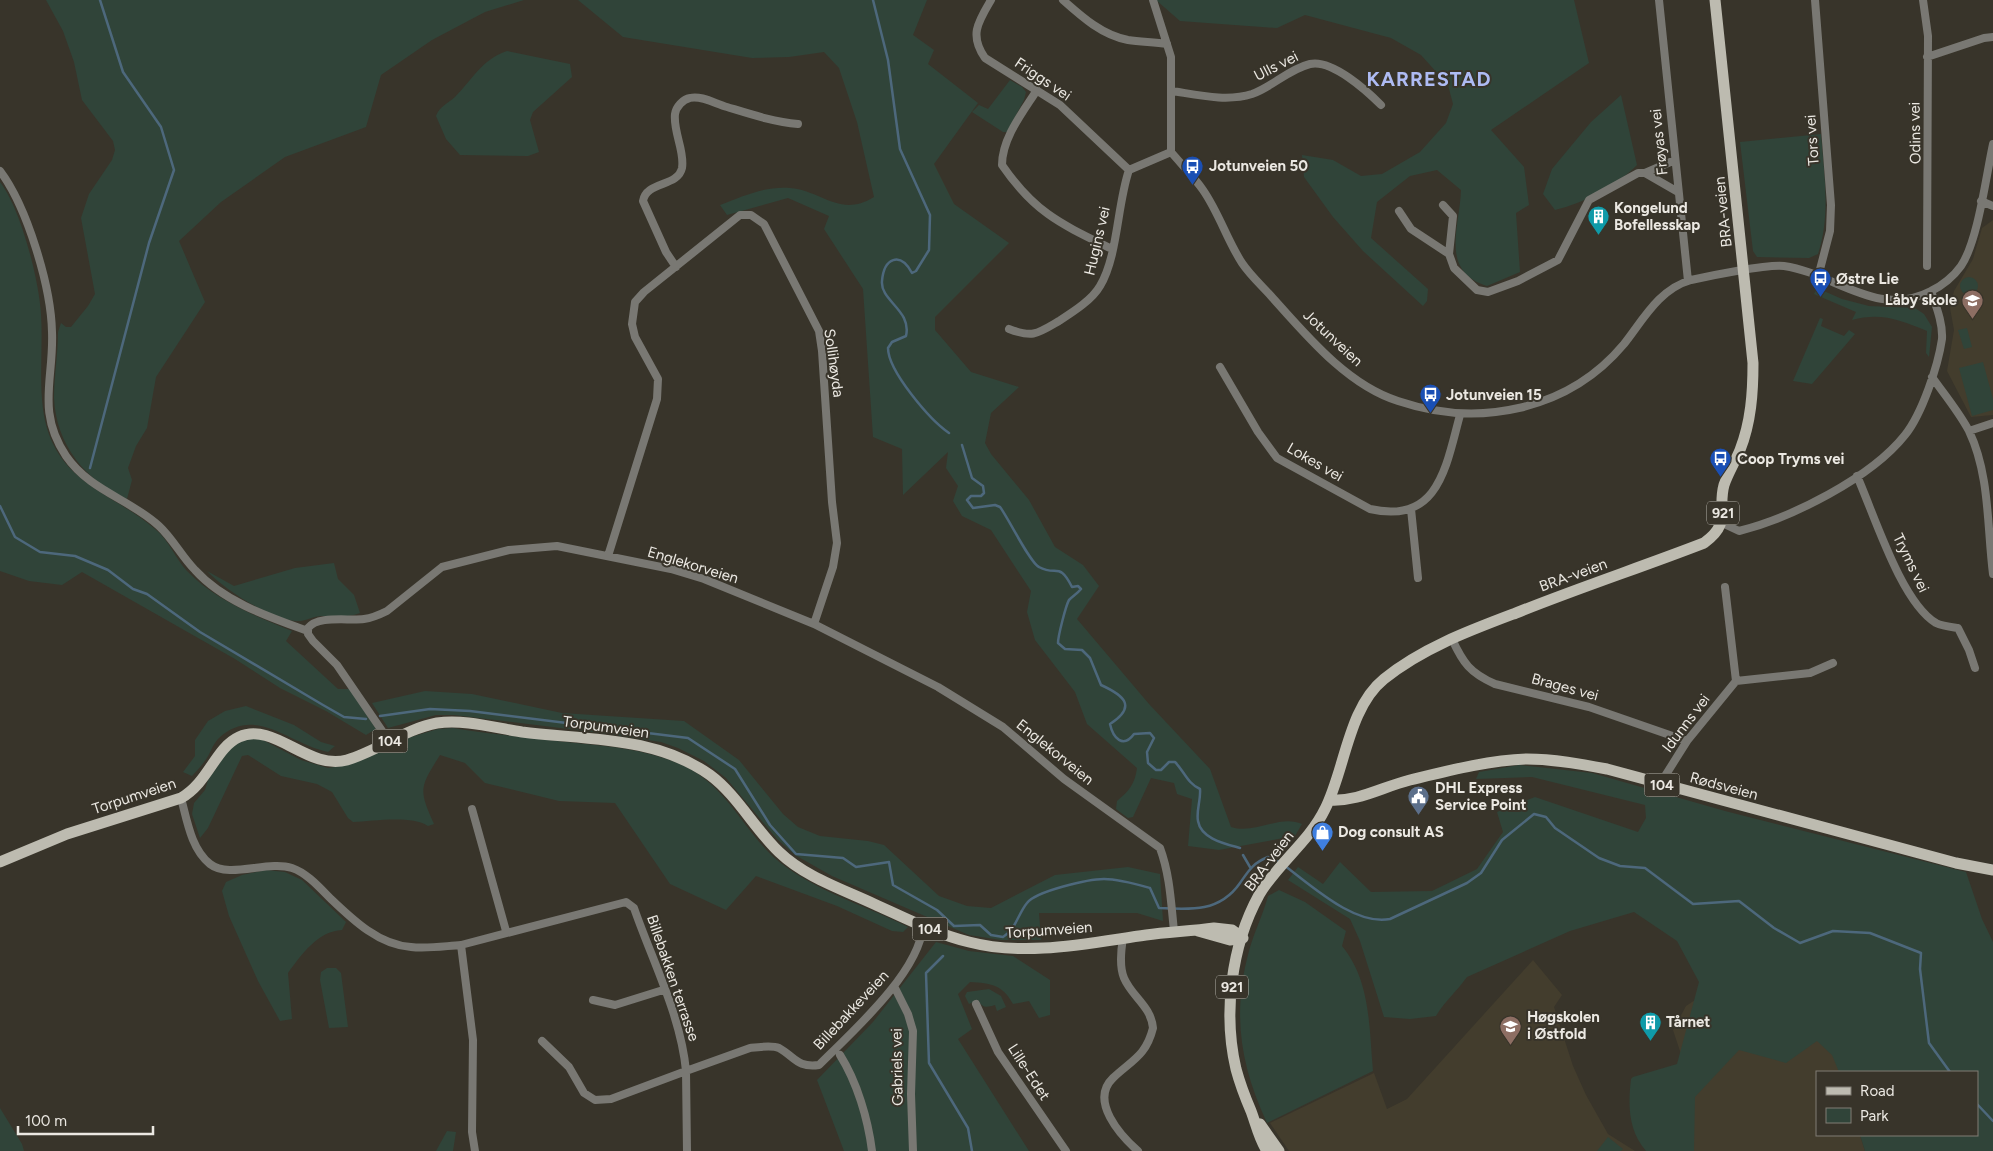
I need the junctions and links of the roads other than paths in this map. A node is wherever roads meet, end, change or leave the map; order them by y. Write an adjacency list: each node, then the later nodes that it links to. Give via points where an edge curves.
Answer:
1 (990, 0): 11 (street, Friggs vei, via 980,19 976,36 978,47 985,58)
2 (1063, 0): 9 (street, via 1087,21 1113,36)
3 (1152, 0): 9 (street)
4 (1659, 0): 17 (street, Frøyas vei)
5 (1715, 0): 30 (main road, BRA-veien / 921)
6 (1815, 0): 31 (street, Tors vei, via 1831,204 1830,231)
7 (1923, 0): 10 (street, Odins vei)
8 (1993, 37): 10 (street)
9 (1167, 44): 12 (street)
10 (1927, 57): 28 (street, Odins vei)
11 (1037, 90): 18 (street, Friggs vei, via 1066,110); 26 (street, via 1002,152 1002,165 1038,208)
12 (1172, 91): 13 (street, Ulls vei, via 1230,98 1252,93 1311,64 1327,66 1347,77 1365,88); 16 (street)
13 (1381, 105)
14 (798, 124): 29 (street, via 700,98 682,102 676,111 675,121 681,171 648,191 643,201)
15 (1993, 144): 22 (street, Jotunveien)
16 (1171, 152): 18 (street); 37 (street, Jotunveien, via 1202,188 1245,267 1340,367 1394,400 1426,410)
17 (1675, 160): 20 (street); 21 (street, Frøyas vei)
18 (1129, 170): 26 (street, Hugins vei)
19 (0, 171): 48 (street, via 24,211 47,298 52,332 47,390 49,411 56,438 66,457 95,486 161,527 192,568 226,595 263,614)
20 (1645, 173): 21 (street); 27 (street, via 1638,173 1589,200 1558,260 1518,281 1488,292 1477,290 1454,268)
21 (1678, 192): 32 (street, Frøyas vei)
22 (1981, 201): 24 (street); 33 (street, Jotunveien, via 1973,238 1961,266 1947,281)
23 (1443, 205): 27 (street, via 1453,216)
24 (1993, 206)
25 (1399, 211): 27 (street, via 1411,229)
26 (1112, 249): 34 (street, Hugins vei, via 1100,288 1084,302 1045,329 1027,335)
27 (1449, 254)
28 (1927, 266)
29 (676, 267): 43 (street, Sollihøyda, via 635,302 634,337 658,380 656,399); 47 (street, Sollihøyda, via 740,215 751,216 764,224 819,331 837,543 833,567)
30 (1745, 271): 31 (street, Jotunveien, via 1782,266); 32 (street, Jotunveien); 42 (main road, BRA-veien / 921, via 1754,363 1753,393 1744,436 1724,486)
31 (1818, 277): 33 (street, Jotunveien, via 1877,298 1898,300)
32 (1688, 281): 37 (street, Jotunveien, via 1667,292 1620,349 1596,372 1531,405)
33 (1931, 291): 36 (street, via 1942,338)
34 (1009, 329)
35 (1220, 367): 41 (street, Lokes vei, via 1277,458 1370,509 1397,512)
36 (1932, 376): 39 (street); 40 (street, via 1907,434)
37 (1460, 415): 41 (street, Lokes vei, via 1435,492)
38 (1993, 423): 39 (street)
39 (1969, 431): 44 (street, via 1987,495)
40 (1857, 476): 42 (street, via 1788,514 1754,527 1739,531); 51 (street, Tryms vei, via 1892,561 1916,604 1938,624 1958,628)
41 (1411, 509): 45 (street)
42 (1722, 524): 49 (main road, BRA-veien / 921, via 1704,543)
43 (608, 556): 47 (street, Englekorveien, via 704,579); 48 (street, Englekorveien, via 557,546 509,550 442,567 377,616 315,622)
44 (1993, 574)
45 (1418, 578)
46 (1725, 587): 52 (street)
47 (814, 624): 63 (street, Englekorveien, via 938,687 1003,727 1064,779 1160,848 1166,866)
48 (308, 631): 53 (street, via 313,641 355,688)
49 (1452, 640): 54 (street, Brages vei, via 1464,663 1480,677 1495,684 1575,702); 57 (main road, BRA-veien / 921, via 1393,672 1370,694 1353,730)
50 (1833, 663): 52 (street, via 1810,673)
51 (1974, 668)
52 (1736, 680): 54 (street, Idunns vei)
53 (389, 741): 56 (main road, Torpumveien / 104, via 345,761 329,762 261,734 241,736 226,746 201,782); 61 (main road, Torpumveien / 104, via 440,722 601,739 668,752 713,778 780,853 806,872)
54 (1687, 741): 55 (street, Idunns vei)
55 (1660, 784): 57 (main road, Rødsveien / 104, via 1565,761 1526,759 1413,780 1376,790 1355,800); 60 (main road, Rødsveien / 104)
56 (181, 798): 59 (main road, Torpumveien / 104, via 66,834); 66 (street, Billebakken terrasse, via 194,841 200,853 216,868 229,870 275,865 294,868 314,882 355,923 386,940 411,947)
57 (1329, 800): 65 (main road, BRA-veien, via 1314,827 1259,896)
58 (472, 809): 62 (street)
59 (0, 862)
60 (1993, 870)
61 (923, 926): 64 (main road, Torpumveien / 104, via 968,942 1002,949); 67 (street, Billebakkeveien, via 917,952)
62 (506, 932): 66 (street, Billebakken terrasse); 68 (street, Billebakken terrasse, via 626,902 634,908)
63 (1174, 932): 64 (main road, Torpumveien / 104); 65 (main road, Torpumveien / 104, via 1214,928 1232,930)
64 (1122, 938): 80 (street, via 1124,978 1150,1015 1153,1028 1143,1053 1111,1080 1106,1091 1106,1105 1110,1120)
65 (1242, 938): 74 (main road, BRA-veien / 921, via 1230,1017 1235,1065)
66 (461, 945): 75 (street, via 473,1040 472,1132)
67 (894, 986): 73 (street, Billebakkeveien, via 818,1065 807,1066 795,1061 777,1047 760,1047); 78 (street, Gabriels vei, via 913,1031)
68 (664, 990): 69 (street, via 615,1005); 73 (street, Billebakken terrasse, via 677,1024)
69 (593, 1000)
70 (976, 1004): 79 (street, Lille-Edet, via 998,1052)
71 (542, 1041): 73 (street, via 568,1068 584,1093 594,1100 610,1098)
72 (840, 1056): 77 (street, via 860,1104)
73 (686, 1071): 76 (street, Billebakken terrasse)
74 (1251, 1111): 81 (main road, BRA-veien / 921); 82 (main road, BRA-veien / 921)
75 (475, 1151)
76 (687, 1151)
77 (872, 1151)
78 (913, 1151)
79 (1066, 1151)
80 (1138, 1151)
81 (1267, 1151)
82 (1278, 1151)

